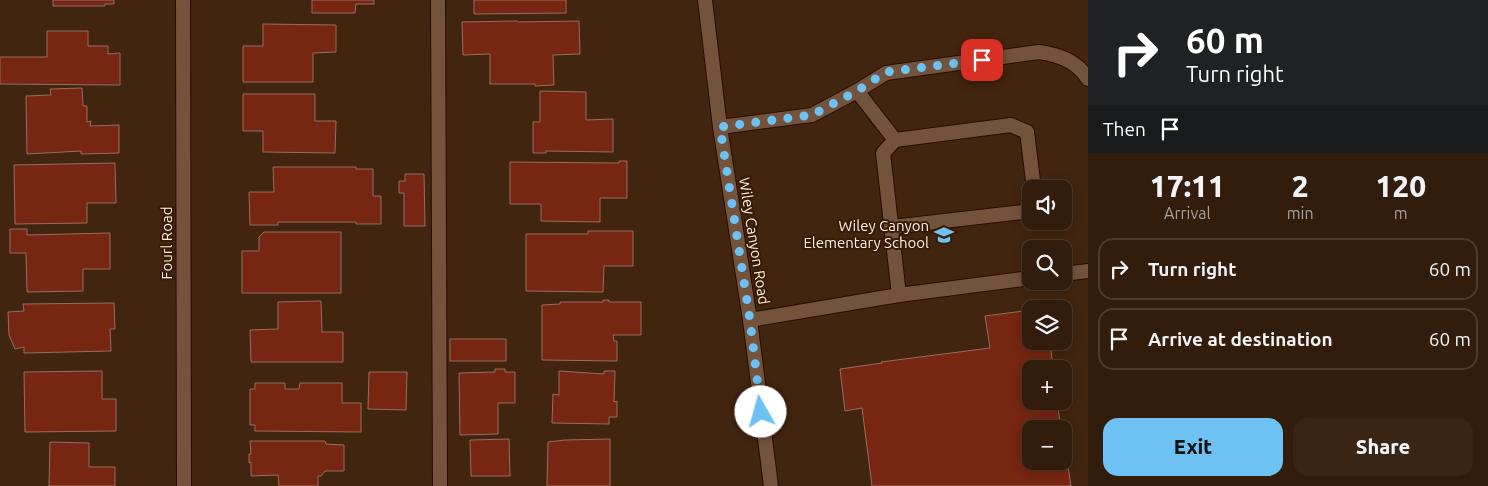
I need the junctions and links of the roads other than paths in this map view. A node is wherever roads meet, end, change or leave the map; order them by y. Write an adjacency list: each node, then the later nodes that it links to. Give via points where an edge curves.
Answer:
1 (183, 0): 16 (street, Fourl Road)
2 (438, 0): 17 (street)
3 (705, 0): 6 (street, Wiley Canyon Road)
4 (1088, 79): 5 (street, via 1071,61 1039,52 886,72)
5 (857, 91): 6 (street, via 812,115); 7 (street)
6 (720, 127): 15 (street, Wiley Canyon Road)
7 (895, 140): 8 (street, via 1011,125 1026,132); 10 (street, via 883,152)
8 (1033, 180)
9 (1022, 212): 10 (street)
10 (892, 227): 14 (street)
11 (1088, 271): 12 (street)
12 (1072, 273)
13 (1022, 279): 14 (street)
14 (899, 295): 15 (street)
15 (750, 320): 18 (street, Wiley Canyon Road)
16 (184, 486)
17 (440, 486)
18 (771, 486)

